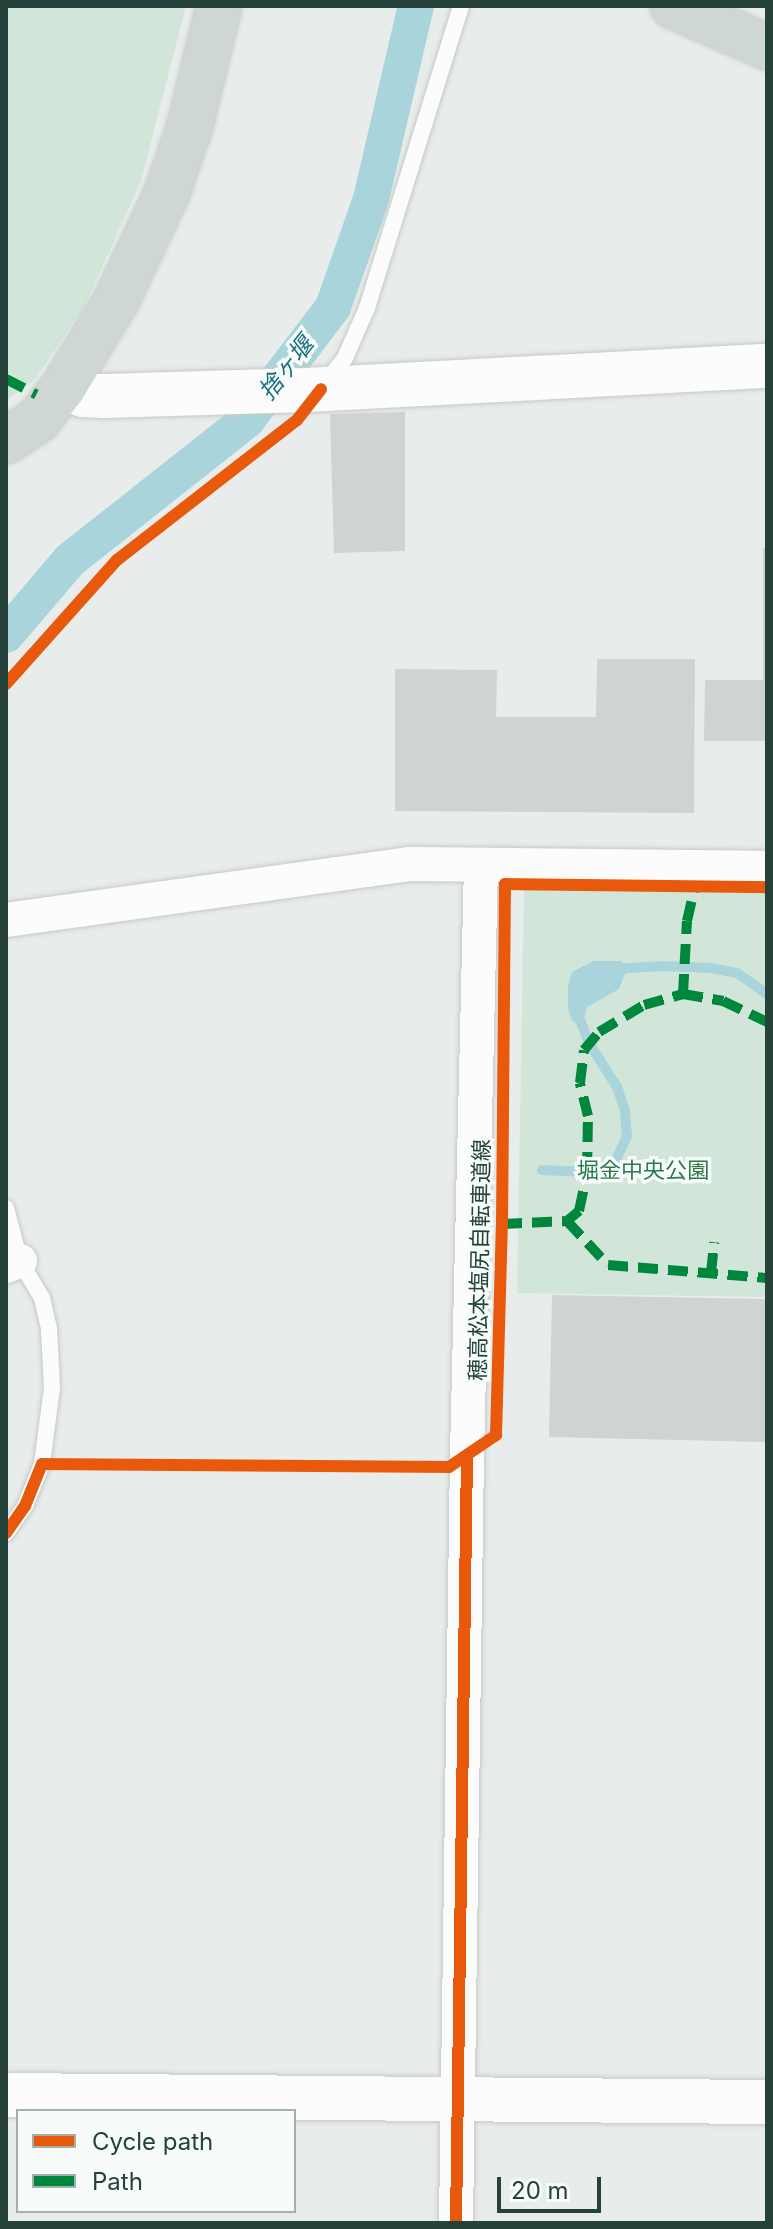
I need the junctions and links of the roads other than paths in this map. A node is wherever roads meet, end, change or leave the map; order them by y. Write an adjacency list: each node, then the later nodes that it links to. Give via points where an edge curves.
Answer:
1 (219, 6): 6 (main road, via 190,126 167,193 116,301)
2 (461, 6): 7 (lane, via 367,308 345,358)
3 (673, 6): 4 (main road)
4 (767, 47)
5 (767, 366): 7 (street)
6 (63, 388): 7 (street, via 104,396); 8 (main road, via 38,420)
7 (314, 390)
8 (6, 441)
9 (481, 865): 10 (street); 11 (street, via 410,864); 16 (street)
10 (767, 868)
11 (6, 920)
12 (6, 1208): 13 (lane)
13 (13, 1263): 14 (lane, via 42,1298 52,1388 42,1464 25,1506)
14 (6, 1533)
15 (6, 2095): 16 (street)
16 (458, 2098): 17 (street); 18 (street)
17 (767, 2102)
18 (456, 2223)

